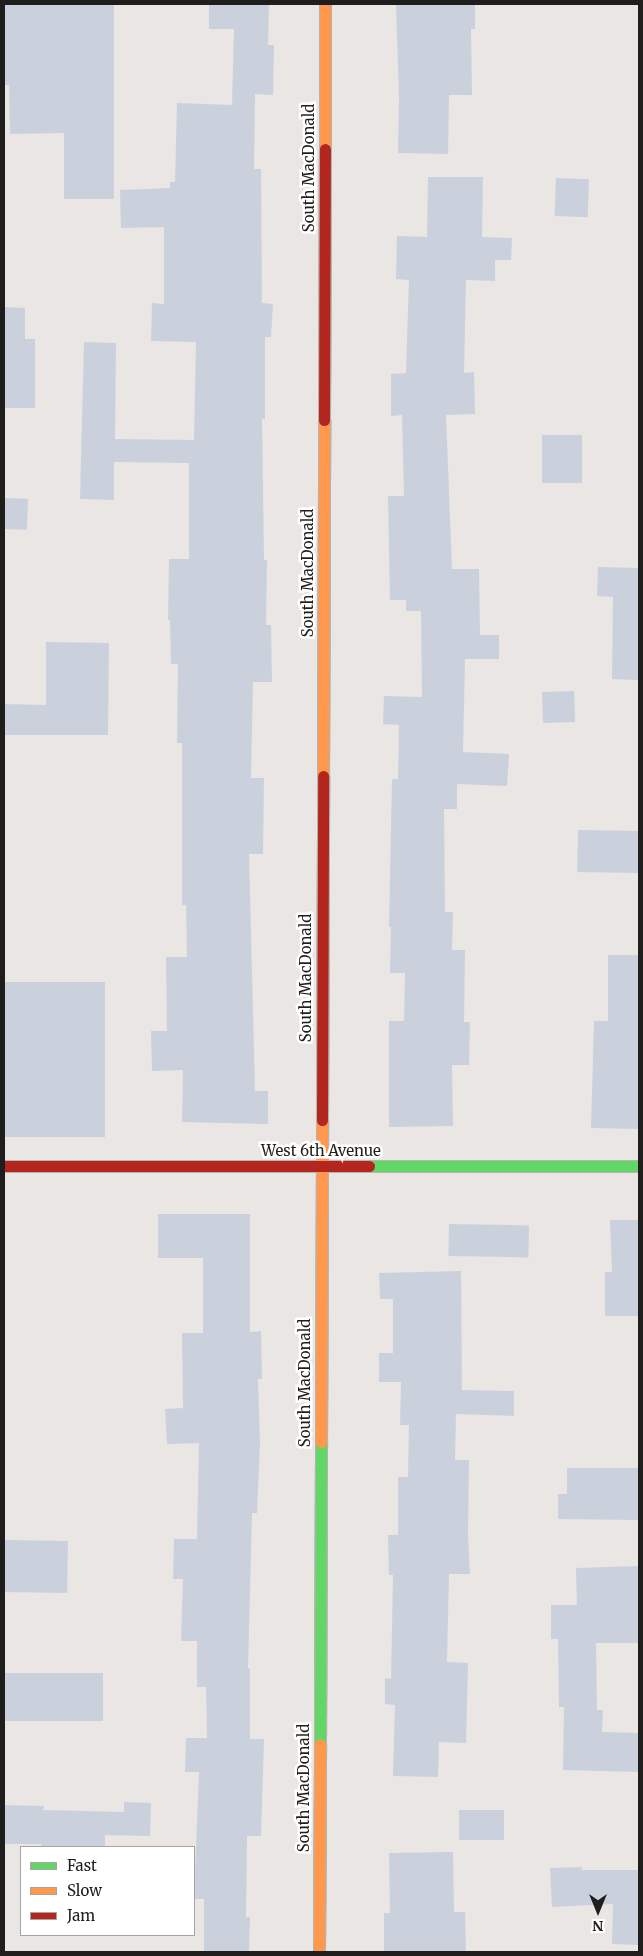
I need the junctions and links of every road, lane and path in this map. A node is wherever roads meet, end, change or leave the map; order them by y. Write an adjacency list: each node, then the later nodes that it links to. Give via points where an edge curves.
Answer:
1 (325, 4): 3 (street, South MacDonald)
2 (4, 1166): 3 (street, West 6th Avenue)
3 (320, 1166): 4 (street, West 6th Avenue); 5 (street, South MacDonald)
4 (639, 1166)
5 (319, 1952)

